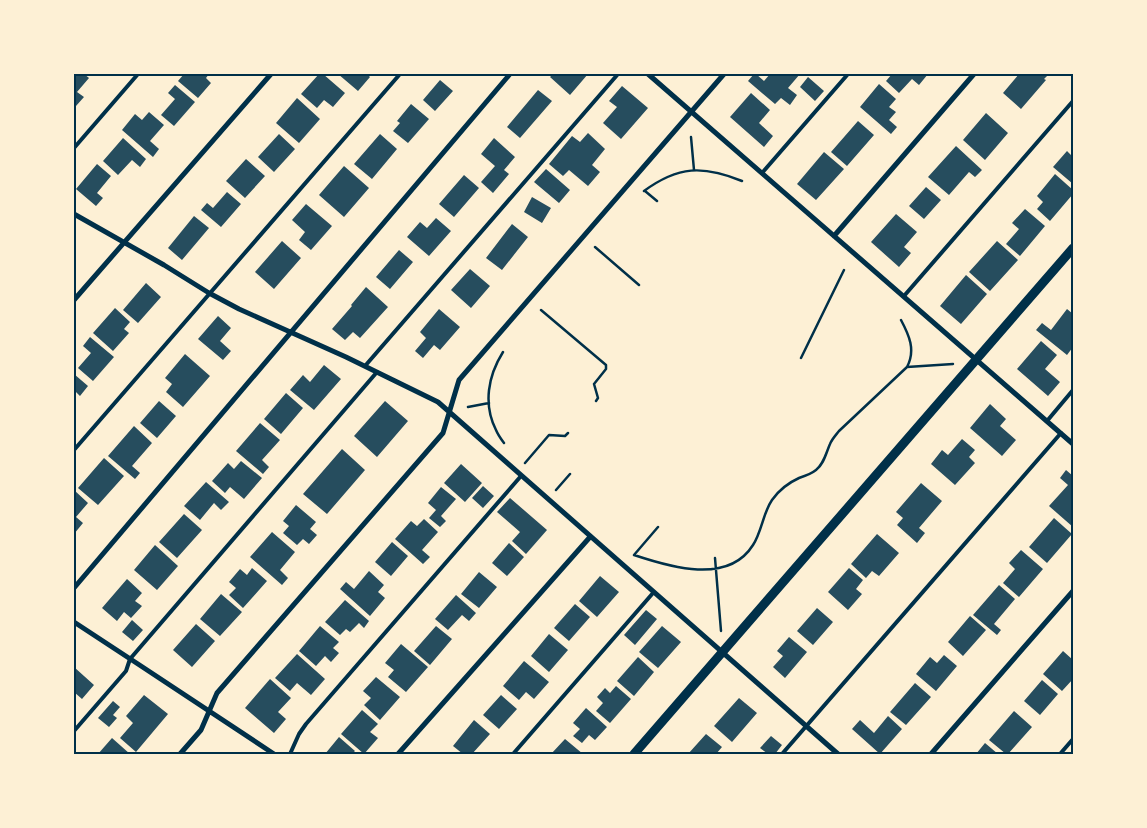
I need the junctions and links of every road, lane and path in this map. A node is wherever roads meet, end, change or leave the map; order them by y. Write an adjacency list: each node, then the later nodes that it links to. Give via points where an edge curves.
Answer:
1 (138, 74): 13 (lane)
2 (271, 74): 20 (street)
3 (400, 74): 25 (lane)
4 (510, 74): 30 (street)
5 (618, 74): 35 (lane)
6 (648, 74): 11 (street)
7 (724, 74): 11 (street)
8 (848, 74): 15 (lane)
9 (974, 74): 19 (street)
10 (1073, 101): 26 (lane)
11 (691, 111): 15 (street); 42 (street, via 458,380)
12 (691, 137): 14 (path)
13 (74, 148)
14 (694, 170): 16 (path, via 721,173); 17 (path, via 669,176 645,191)
15 (762, 173): 19 (street)
16 (742, 181)
17 (657, 201)
18 (74, 214): 20 (street)
19 (834, 236): 26 (street)
20 (124, 242): 25 (street); 27 (street)
21 (595, 247): 24 (path)
22 (1073, 248): 33 (street)
23 (844, 270): 32 (path)
24 (639, 285)
25 (210, 293): 30 (street); 48 (lane)
26 (904, 296): 33 (street)
27 (74, 300)
28 (541, 310): 39 (path, via 606,365 594,384)
29 (902, 320): 36 (path, via 912,349)
30 (291, 332): 35 (street); 57 (street)
31 (503, 352): 40 (path, via 492,373)
32 (801, 358)
33 (976, 359): 43 (street); 62 (street)
34 (953, 364): 36 (path)
35 (366, 366): 37 (street)
36 (907, 367): 56 (path, via 839,431 816,470 778,493 767,508 754,543 747,552 738,561)
37 (376, 372): 42 (street, via 438,402); 63 (lane)
38 (1073, 390): 43 (lane)
39 (596, 400)
40 (489, 403): 41 (path); 46 (path, via 496,430)
41 (468, 407)
42 (450, 413): 51 (street); 64 (street, via 443,433 217,693)
43 (1047, 420): 45 (street)
44 (568, 433): 49 (path, via 565,436 549,435)
45 (1061, 433): 47 (street); 65 (lane)
46 (504, 444)
47 (1073, 444)
48 (74, 450)
49 (525, 463)
50 (570, 474): 52 (path)
51 (521, 476): 54 (street); 70 (lane, via 306,724)
52 (556, 490)
53 (658, 526): 56 (path, via 634,555 686,568)
54 (590, 537): 59 (street); 71 (street)
55 (715, 558): 56 (path)
56 (716, 569): 61 (path)
57 (74, 588)
58 (1073, 591): 76 (street)
59 (653, 593): 62 (street); 72 (lane)
60 (74, 622): 63 (street)
61 (721, 631)
62 (722, 653): 65 (street); 73 (street)
63 (130, 659): 64 (street); 66 (lane, via 126,671)
64 (208, 711): 68 (street, via 201,730); 69 (street)
65 (806, 726): 74 (lane); 75 (street)
66 (74, 731)
67 (1073, 739): 77 (lane)
68 (180, 754)
69 (274, 754)
70 (290, 754)
71 (398, 754)
72 (513, 754)
73 (634, 754)
74 (782, 754)
75 (838, 754)
76 (931, 754)
77 (1060, 754)

